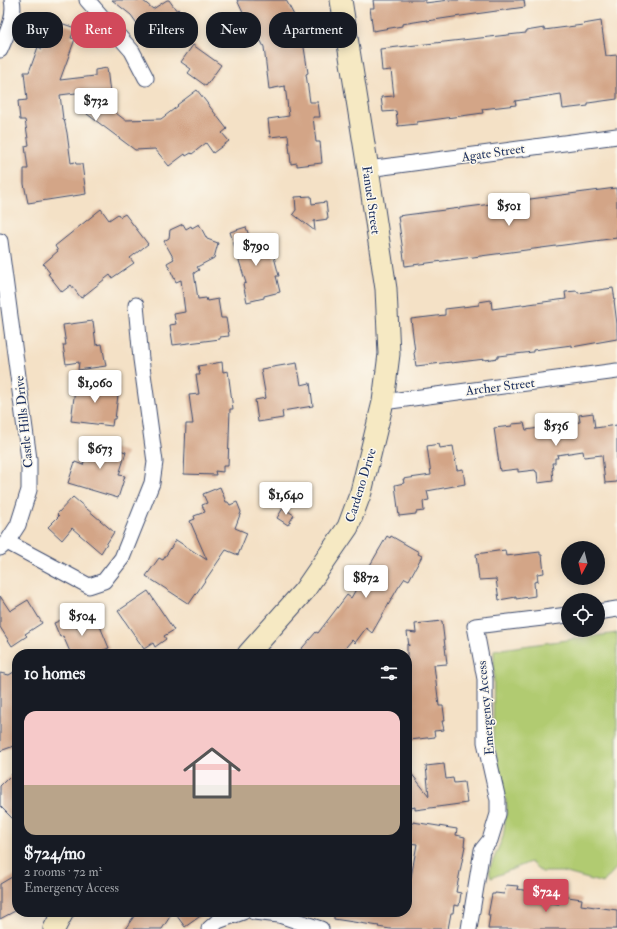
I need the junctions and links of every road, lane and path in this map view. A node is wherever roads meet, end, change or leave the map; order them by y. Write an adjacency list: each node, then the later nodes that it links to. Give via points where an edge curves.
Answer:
1 (12, 0): 4 (street, via 10,25)
2 (87, 0): 5 (street, via 132,51)
3 (341, 0): 7 (street, Fanuel Street)
4 (0, 50)
5 (146, 78)
6 (617, 136): 7 (street, Agate Street)
7 (368, 169): 12 (street, Fanuel Street, via 386,289 389,354)
8 (0, 241): 10 (street, Castle Hills Drive)
9 (136, 305): 13 (street, via 155,462 152,483 122,558 104,581 89,586)
10 (6, 339): 13 (street, Castle Hills Drive, via 29,459 29,490 18,526)
11 (617, 371): 12 (street, Archer Street)
12 (383, 402): 17 (street, Cardeno Drive, via 361,492 348,527 304,591)
13 (4, 545)
14 (617, 609): 15 (street)
15 (605, 611)
16 (561, 616): 24 (street, Emergency Access, via 475,626 485,679 486,742 498,800 498,814 490,840 482,850)
17 (252, 649)
18 (60, 917): 21 (street)
19 (229, 917): 22 (street, via 218,921)
20 (285, 917): 23 (street)
21 (54, 929)
22 (209, 929)
23 (321, 929)
24 (469, 929)

